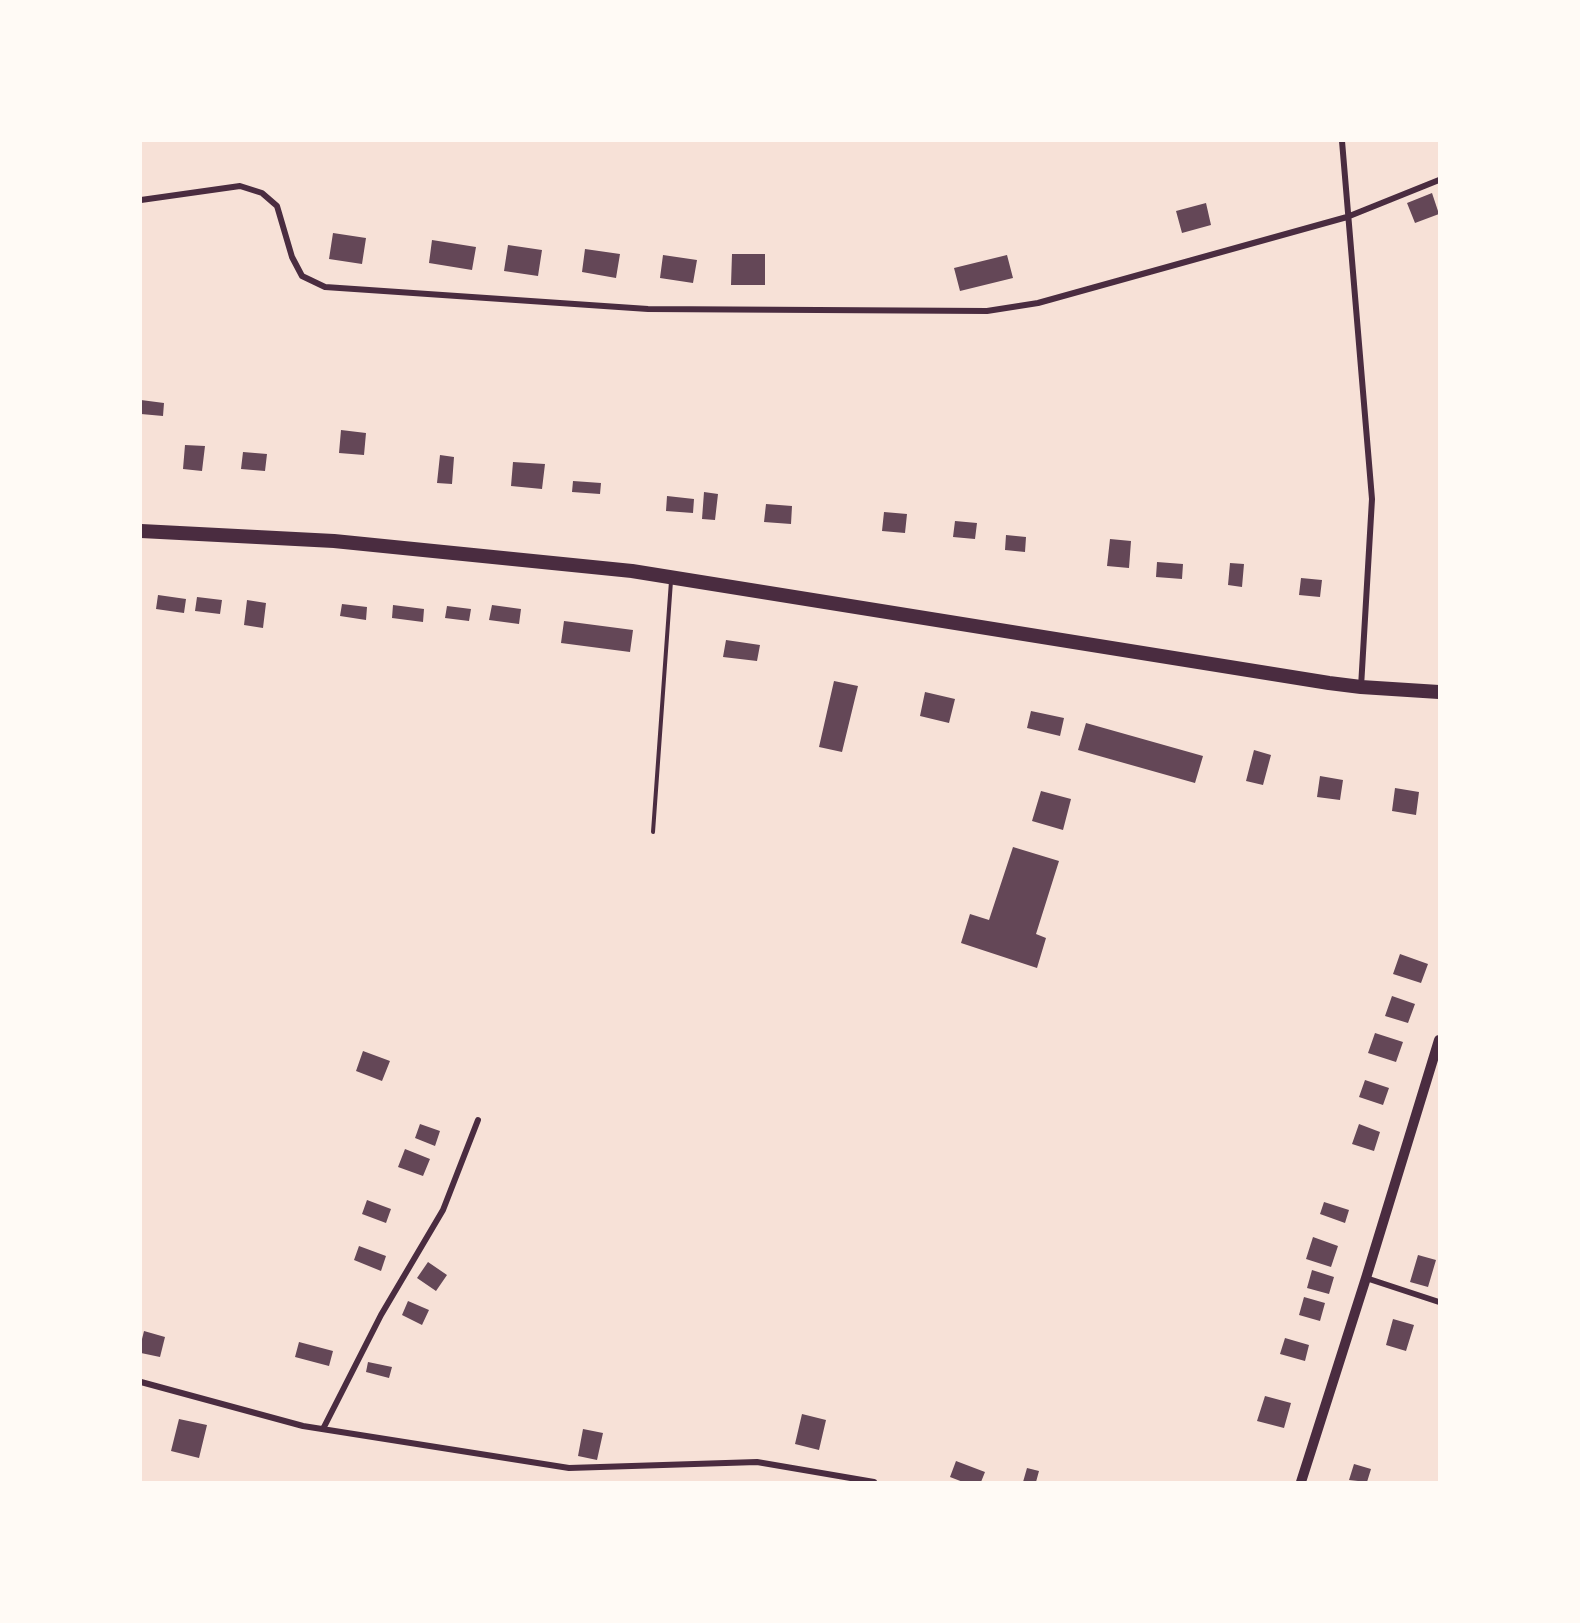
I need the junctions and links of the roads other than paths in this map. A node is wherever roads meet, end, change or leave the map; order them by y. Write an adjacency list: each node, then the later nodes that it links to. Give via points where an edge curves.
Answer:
1 (1342, 141): 4 (street)
2 (1439, 180): 4 (street)
3 (141, 200): 4 (street, via 240,186 262,193 277,206 292,257 302,276 325,287 648,309 987,311 1038,303)
4 (1347, 217): 7 (street, via 1372,499)
5 (141, 531): 6 (highway, via 333,541)
6 (672, 577): 7 (highway); 9 (lane)
7 (1361, 687): 8 (highway)
8 (1439, 692)
9 (653, 832)
10 (1439, 1040): 12 (street)
11 (478, 1120): 15 (street, via 442,1210 381,1315)
12 (1366, 1278): 13 (street); 17 (street)
13 (1439, 1302)
14 (141, 1382): 15 (street)
15 (323, 1429): 16 (street, via 568,1467 757,1462)
16 (874, 1482)
17 (1301, 1482)

